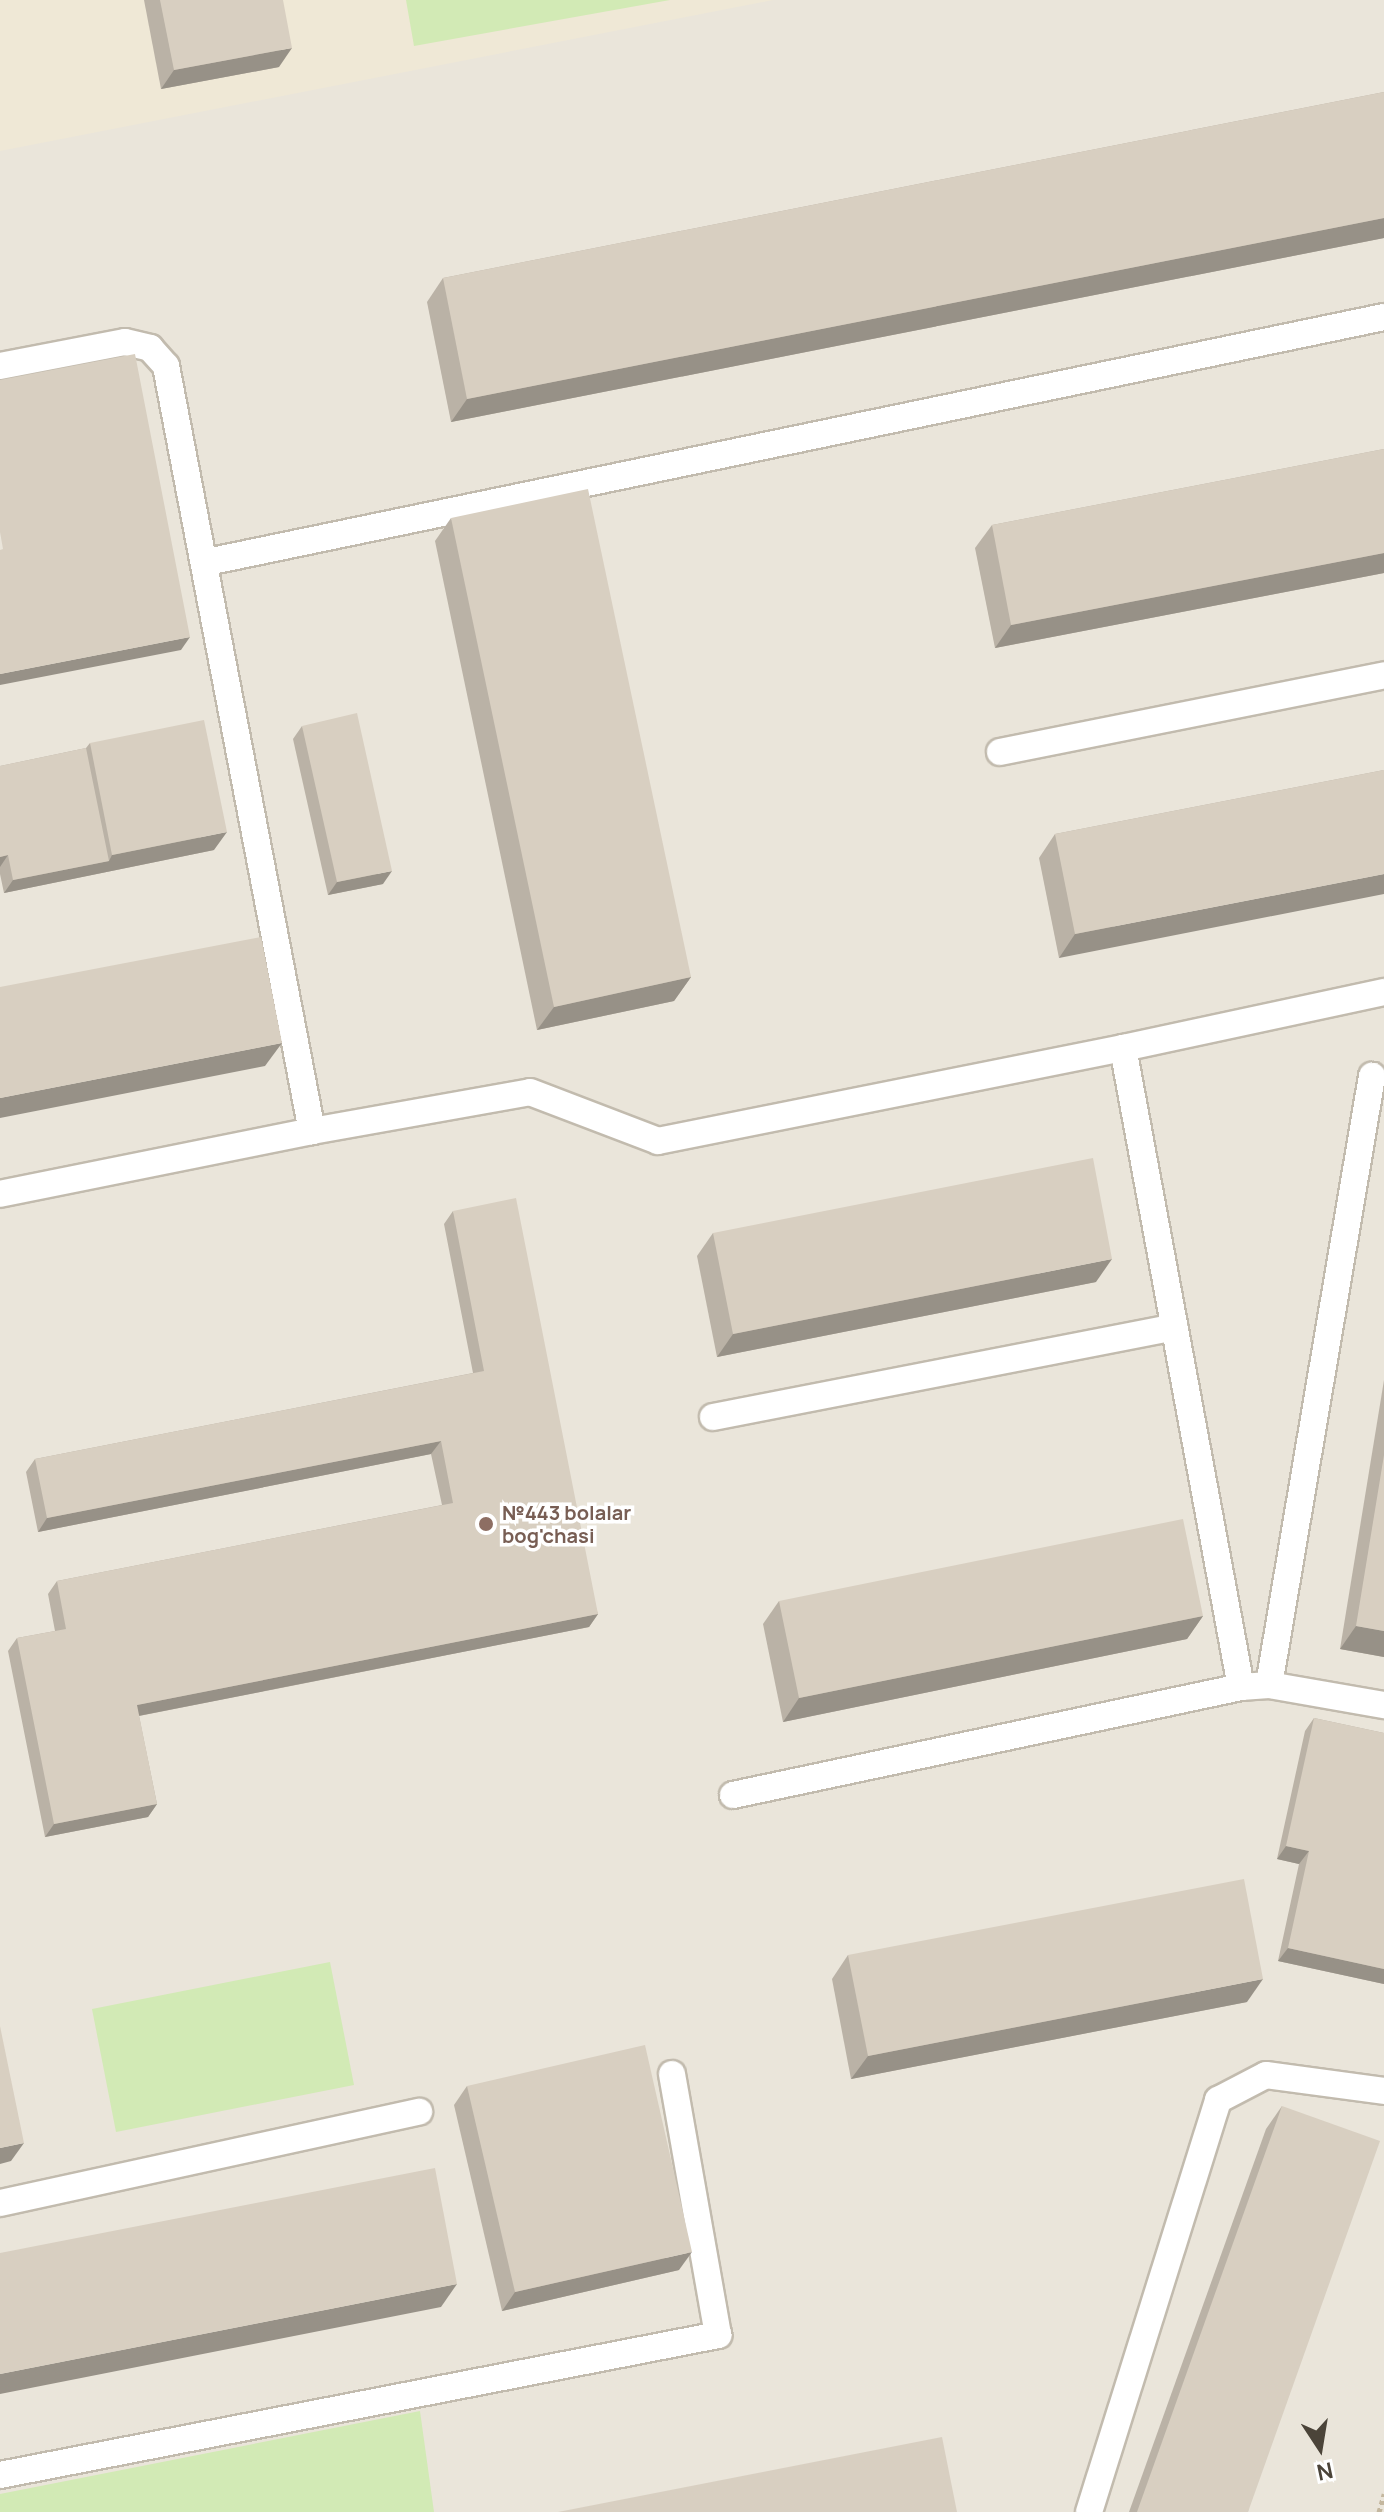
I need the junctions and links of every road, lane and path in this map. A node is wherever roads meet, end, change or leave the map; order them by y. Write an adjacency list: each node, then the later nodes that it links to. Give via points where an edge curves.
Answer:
1 (1384, 317): 3 (lane)
2 (0, 366): 3 (lane, via 125,342 150,348 166,366)
3 (207, 562): 9 (lane)
4 (1384, 675): 5 (lane)
5 (1000, 752)
6 (1384, 992): 7 (lane)
7 (1123, 1048): 9 (lane, via 658,1141 530,1092); 11 (lane)
8 (1372, 1076): 13 (lane)
9 (312, 1131): 10 (lane)
10 (0, 1194)
11 (1174, 1327): 12 (lane); 14 (lane)
12 (713, 1417)
13 (1269, 1685): 14 (lane); 15 (lane)
14 (1241, 1687): 16 (lane)
15 (1384, 1705)
16 (733, 1795)
17 (672, 2074): 21 (lane, via 718,2335)
18 (1384, 2091): 23 (lane, via 1266,2075 1218,2100)
19 (419, 2112): 20 (lane)
20 (0, 2203)
21 (0, 2475)
22 (1384, 2494): 24 (path)
23 (1089, 2512)
24 (1379, 2512)

